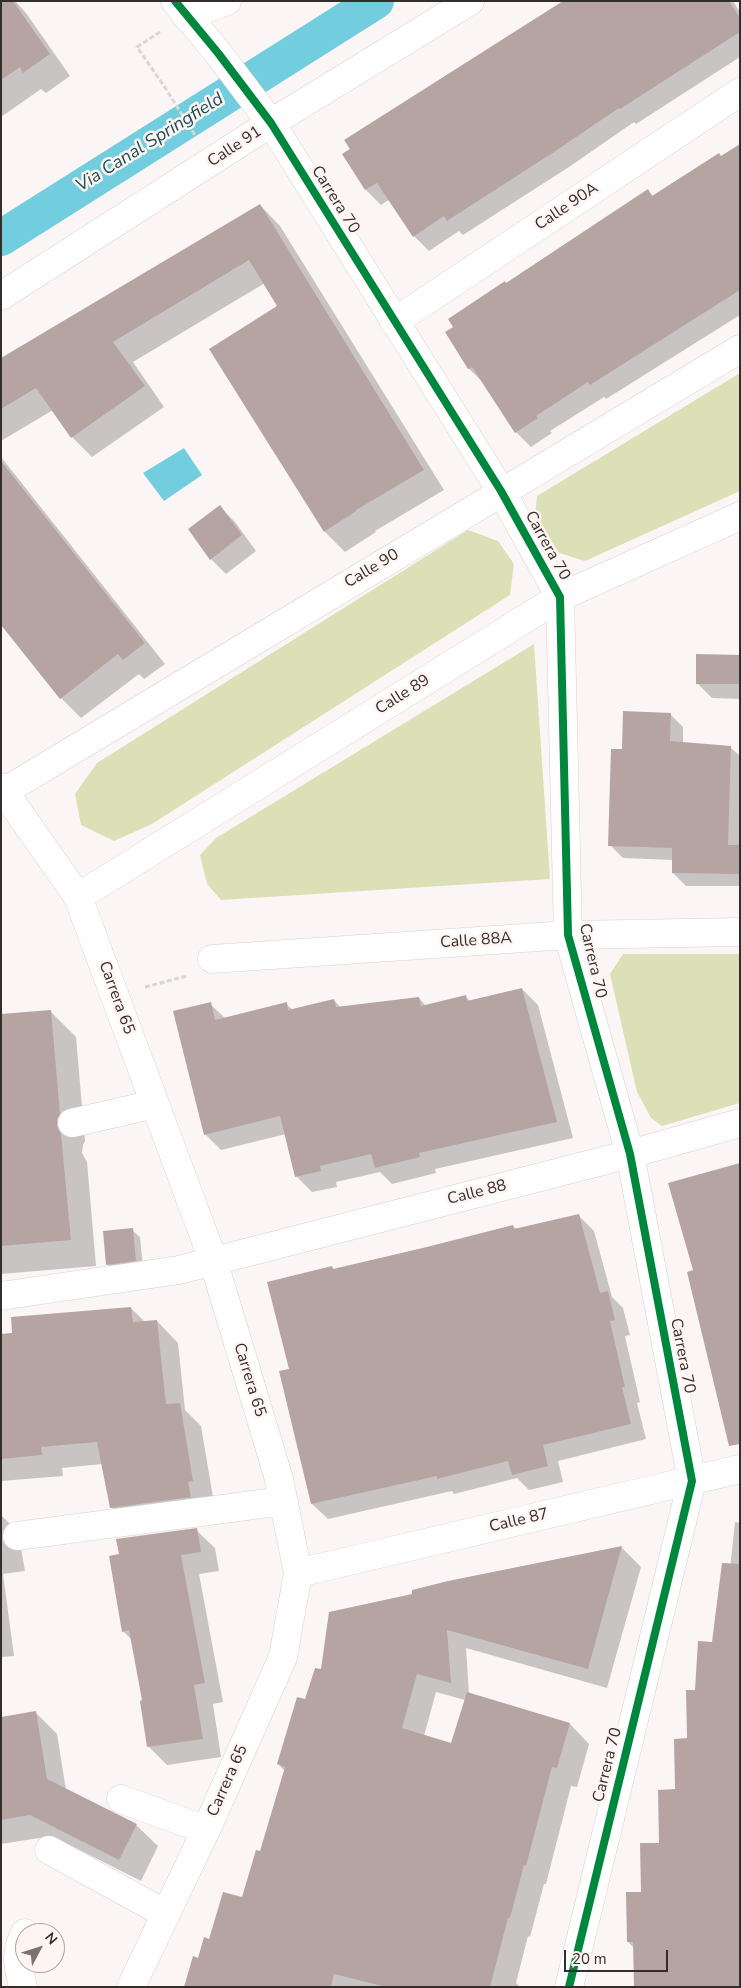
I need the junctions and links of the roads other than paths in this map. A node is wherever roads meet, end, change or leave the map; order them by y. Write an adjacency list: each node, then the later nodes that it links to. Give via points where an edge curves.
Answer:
1 (227, 1): 3 (street)
2 (470, 1): 5 (street, Calle 91)
3 (180, 9): 5 (street, Carrera 70)
4 (740, 92): 7 (street, Calle 90A)
5 (272, 123): 6 (street, Calle 91); 7 (street, Carrera 70)
6 (1, 296)
7 (394, 322): 9 (street, Carrera 70)
8 (740, 349): 9 (street, Calle 90)
9 (501, 491): 11 (street, Carrera 70); 12 (street, Calle 90)
10 (740, 516): 11 (street, Calle 89)
11 (560, 596): 13 (street, Calle 89); 15 (street, Carrera 70)
12 (3, 789): 13 (street, Carrera 65)
13 (78, 897): 17 (street, Carrera 65)
14 (740, 932): 15 (street, Calle 88A)
15 (568, 935): 16 (street, Calle 88A); 20 (street, Carrera 70)
16 (212, 959)
17 (155, 1104): 18 (street); 21 (street, Carrera 65)
18 (72, 1123)
19 (740, 1123): 20 (street, Calle 88)
20 (630, 1154): 21 (street, Calle 88); 24 (street, Carrera 70)
21 (213, 1260): 22 (street, Calle 88, via 179,1270); 25 (street, Carrera 65)
22 (1, 1296)
23 (740, 1469): 24 (street, Calle 87)
24 (692, 1481): 27 (street, Calle 87); 35 (street, Carrera 70)
25 (284, 1501): 26 (street); 27 (street, Carrera 65)
26 (17, 1536)
27 (298, 1573): 29 (street, Carrera 65, via 283,1657)
28 (121, 1799): 29 (street)
29 (206, 1830): 31 (street, Carrera 65)
30 (49, 1850): 31 (street)
31 (166, 1914): 34 (street, Carrera 65)
32 (20, 1973): 33 (street)
33 (23, 1987)
34 (130, 1987)
35 (569, 1987)

